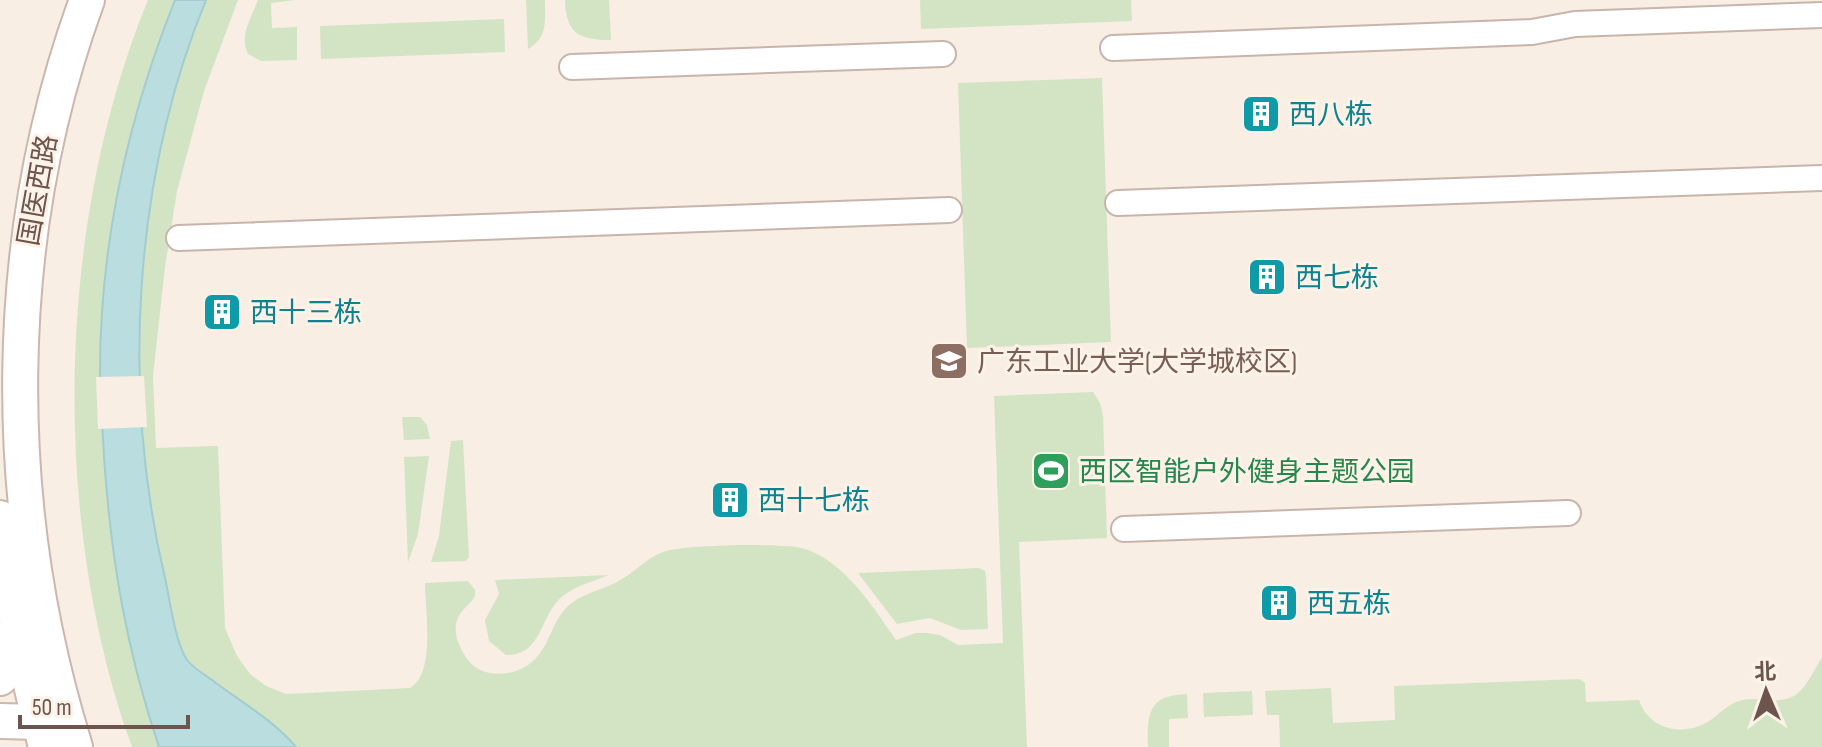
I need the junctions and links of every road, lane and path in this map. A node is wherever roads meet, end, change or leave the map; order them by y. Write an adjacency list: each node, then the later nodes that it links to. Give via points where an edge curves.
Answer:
1 (64, 0): 11 (main road, 国医西路, via 15,172)
2 (87, 0): 18 (main road, 国医西路, via 38,168 20,309 25,515)
3 (1822, 15): 4 (street)
4 (1113, 48)
5 (943, 54): 6 (street)
6 (572, 67)
7 (1822, 178): 8 (street)
8 (1118, 203)
9 (949, 210): 10 (street)
10 (179, 238)
11 (0, 284)
12 (1568, 513): 14 (street)
13 (0, 518): 15 (main road)
14 (1124, 529)
15 (16, 616): 16 (main road, via 11,657); 18 (main road)
16 (0, 678)
17 (0, 721): 18 (main road)
18 (58, 737)

